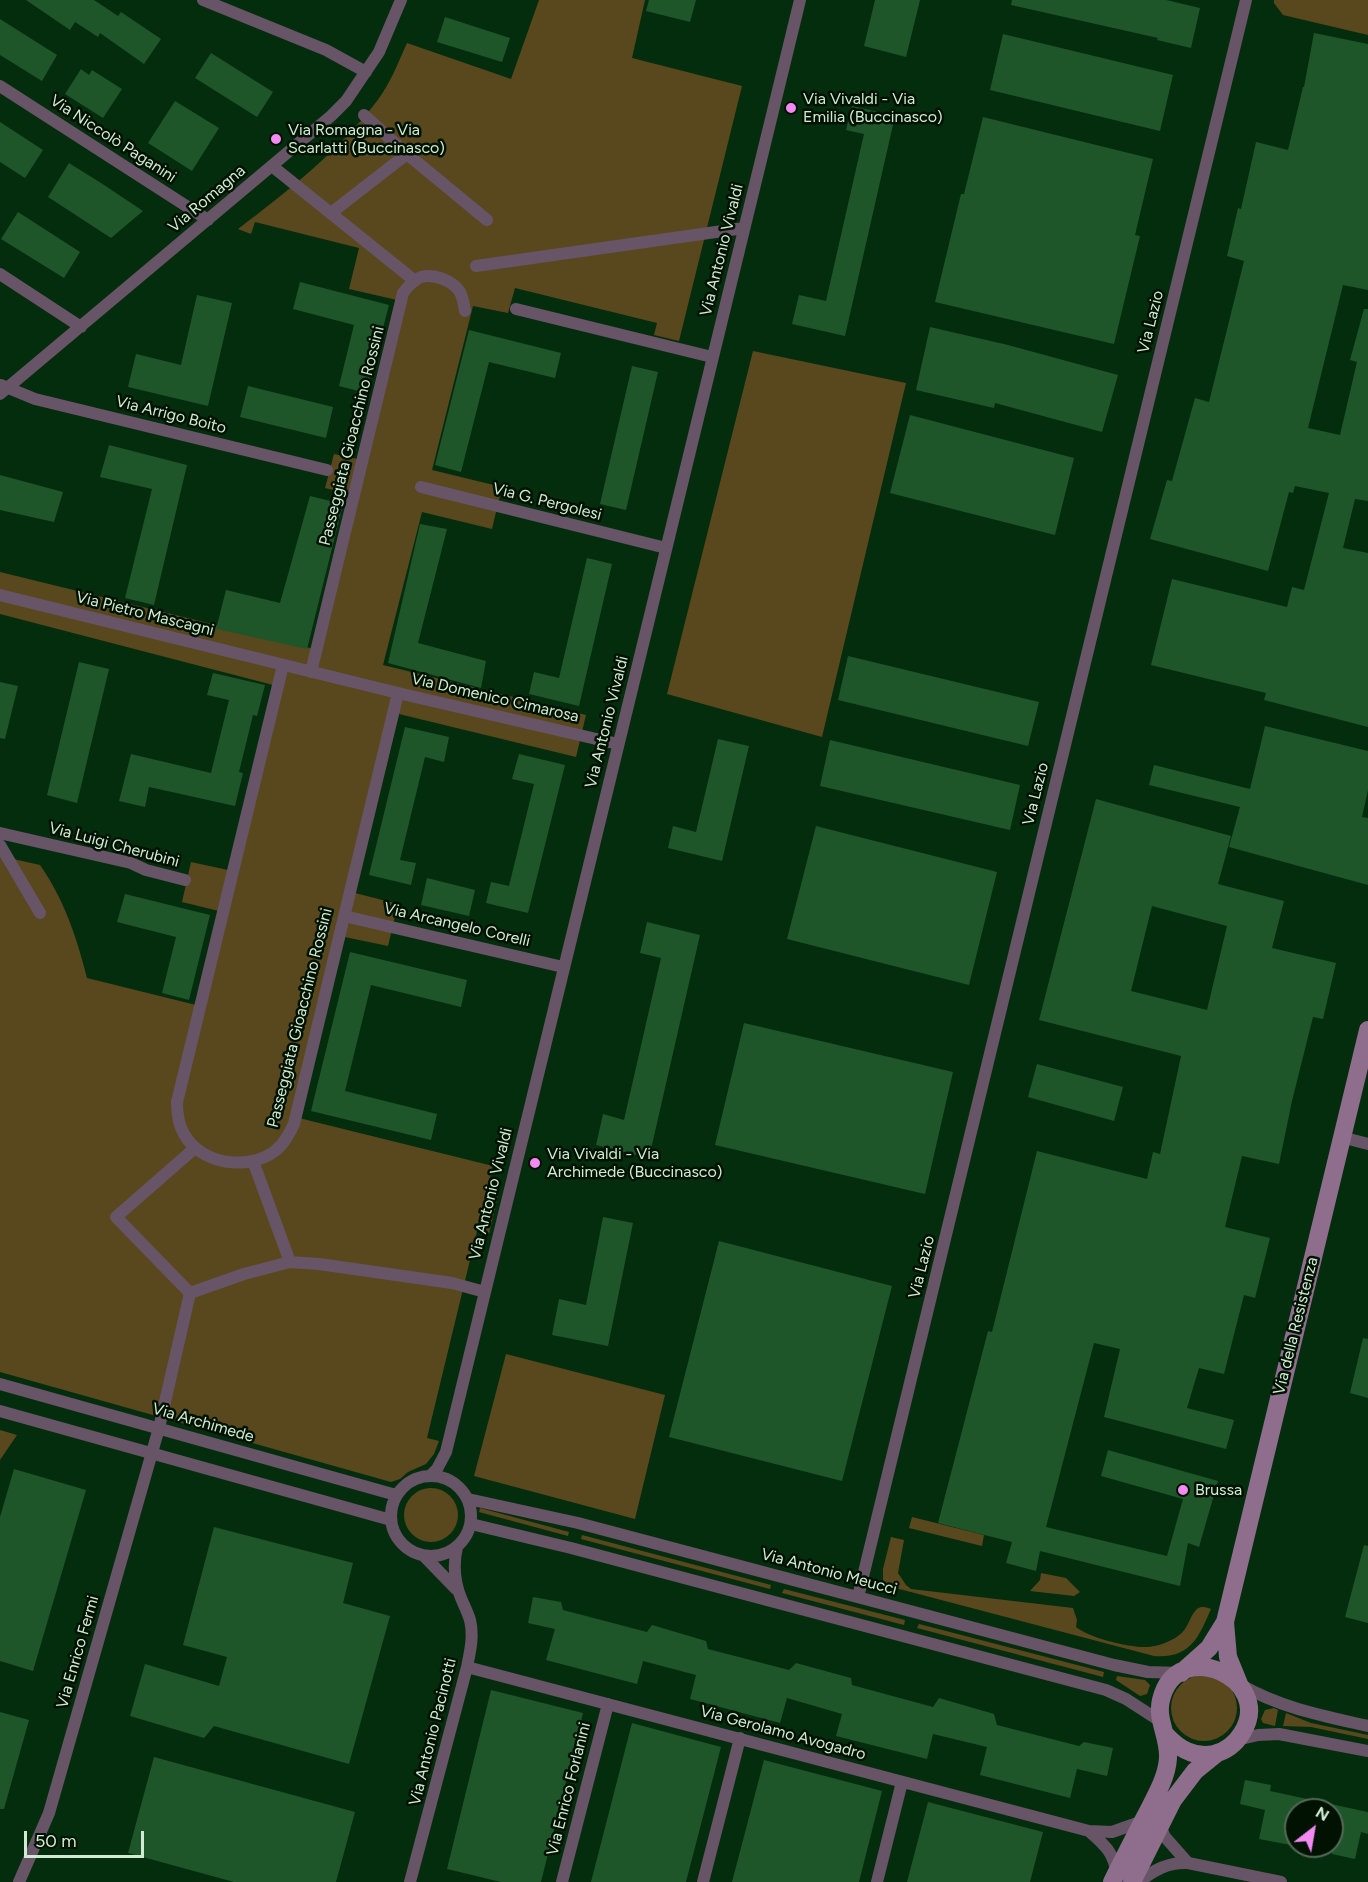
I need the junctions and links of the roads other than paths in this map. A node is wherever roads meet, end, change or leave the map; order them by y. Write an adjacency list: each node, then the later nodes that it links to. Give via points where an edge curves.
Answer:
1 (203, 0): 5 (street, via 326,50)
2 (401, 0): 5 (street, Via Romagna)
3 (800, 0): 13 (street, Via Antonio Vivaldi)
4 (1246, 0): 58 (street, Via Lazio)
5 (366, 72): 9 (street, Via Romagna, via 346,101)
6 (0, 86): 11 (street, Via Niccolò Paganini)
7 (364, 115): 8 (street)
8 (407, 154): 10 (street); 12 (street)
9 (272, 166): 10 (street); 11 (street, Via Romagna)
10 (331, 213): 16 (street)
11 (208, 220): 19 (street, Via Romagna)
12 (488, 220)
13 (744, 228): 14 (street); 20 (street, Via Antonio Vivaldi)
14 (476, 266)
15 (0, 273): 19 (street)
16 (415, 280): 18 (street, via 422,276 448,281 459,290); 27 (street, Passeggiata Gioacchino Rossini, via 403,293)
17 (516, 309): 20 (street)
18 (465, 311)
19 (81, 327): 21 (street, Via Romagna)
20 (712, 357): 24 (street, Via Antonio Vivaldi)
21 (2, 389): 22 (street, Via Arrigo Boito)
22 (327, 470)
23 (421, 487): 24 (street, Via G. Pergolesi)
24 (666, 548): 29 (street, Via Antonio Vivaldi)
25 (0, 595): 26 (street, Via Pietro Mascagni)
26 (282, 665): 27 (street); 39 (street, via 180,1085 177,1118)
27 (311, 672): 28 (street)
28 (398, 693): 29 (street, Via Domenico Cimarosa); 34 (street, Passeggiata Gioacchino Rossini)
29 (618, 744): 35 (street, Via Antonio Vivaldi)
30 (0, 833): 32 (street, Via Luigi Cherubini, via 132,863)
31 (0, 845): 33 (street)
32 (185, 880)
33 (40, 913)
34 (344, 916): 35 (street, Via Arcangelo Corelli); 40 (street, Passeggiata Gioacchino Rossini, via 294,1124 276,1150)
35 (563, 967): 42 (street, Via Antonio Vivaldi)
36 (1368, 1030): 37 (street, Via della Resistenza)
37 (1341, 1137): 38 (street); 59 (street, Via della Resistenza)
38 (1368, 1143)
39 (195, 1148): 40 (street, Passeggiata Gioacchino Rossini, via 209,1158 226,1162); 43 (street, via 116,1217)
40 (253, 1161): 41 (street)
41 (290, 1262): 42 (street, via 452,1283); 43 (street)
42 (485, 1292): 47 (street, Via Antonio Vivaldi)
43 (190, 1293): 46 (street, Via Enrico Fermi)
44 (0, 1384): 46 (street, Via Archimede)
45 (0, 1412): 48 (street)
46 (159, 1428): 48 (street, Via Enrico Fermi); 51 (street, Via Archimede)
47 (446, 1452): 49 (street, Via Antonio Vivaldi); 50 (street, Via Antonio Vivaldi)
48 (152, 1454): 53 (street); 76 (street, Via Enrico Fermi, via 49,1813)
49 (431, 1475): 50 (street); 51 (street, via 417,1477)
50 (447, 1478): 52 (street)
51 (396, 1495): 53 (street)
52 (468, 1498): 54 (street); 58 (street, Via Antonio Meucci, via 578,1522)
53 (391, 1520): 56 (street, via 402,1544)
54 (471, 1524): 55 (street); 65 (street, via 1106,1690 1126,1699)
55 (457, 1547): 56 (street, via 437,1556); 57 (street, Via Antonio Pacinotti, via 454,1561)
56 (424, 1556): 57 (street, Via Antonio Pacinotti)
57 (458, 1591): 60 (street, Via Antonio Pacinotti, via 470,1620 472,1642)
58 (858, 1597): 61 (street, Via Antonio Meucci, via 1114,1665 1148,1672)
59 (1225, 1622): 61 (street, Via della Resistenza, via 1209,1648); 62 (street, Via della Resistenza, via 1228,1657)
60 (467, 1667): 63 (street, Via Gerolamo Avogadro); 77 (street, Via Antonio Pacinotti)
61 (1181, 1672): 62 (street, via 1215,1668); 65 (street, via 1161,1697)
62 (1239, 1684): 64 (street, via 1283,1705); 67 (street, via 1248,1707 1245,1729)
63 (608, 1704): 66 (street, Via Gerolamo Avogadro); 78 (street, Via Enrico Forlanini)
64 (1368, 1726)
65 (1163, 1728): 69 (street, via 1177,1746 1190,1753); 71 (street, via 1168,1757)
66 (740, 1738): 70 (street, Via Gerolamo Avogadro); 79 (street)
67 (1238, 1740): 68 (street, via 1279,1734); 69 (street)
68 (1368, 1751)
69 (1216, 1754): 71 (street, via 1189,1778)
70 (902, 1782): 72 (street, Via Gerolamo Avogadro); 80 (street)
71 (1151, 1823): 72 (street, Via Gerolamo Avogadro, via 1112,1832); 73 (street); 75 (street)
72 (1089, 1831): 75 (street, via 1114,1858)
73 (1188, 1863): 74 (street); 81 (street, via 1156,1869)
74 (1238, 1878): 82 (street)
75 (1120, 1879)
76 (19, 1882)
77 (410, 1882)
78 (562, 1882)
79 (703, 1882)
80 (877, 1882)
81 (1138, 1882)
82 (1281, 1882)

